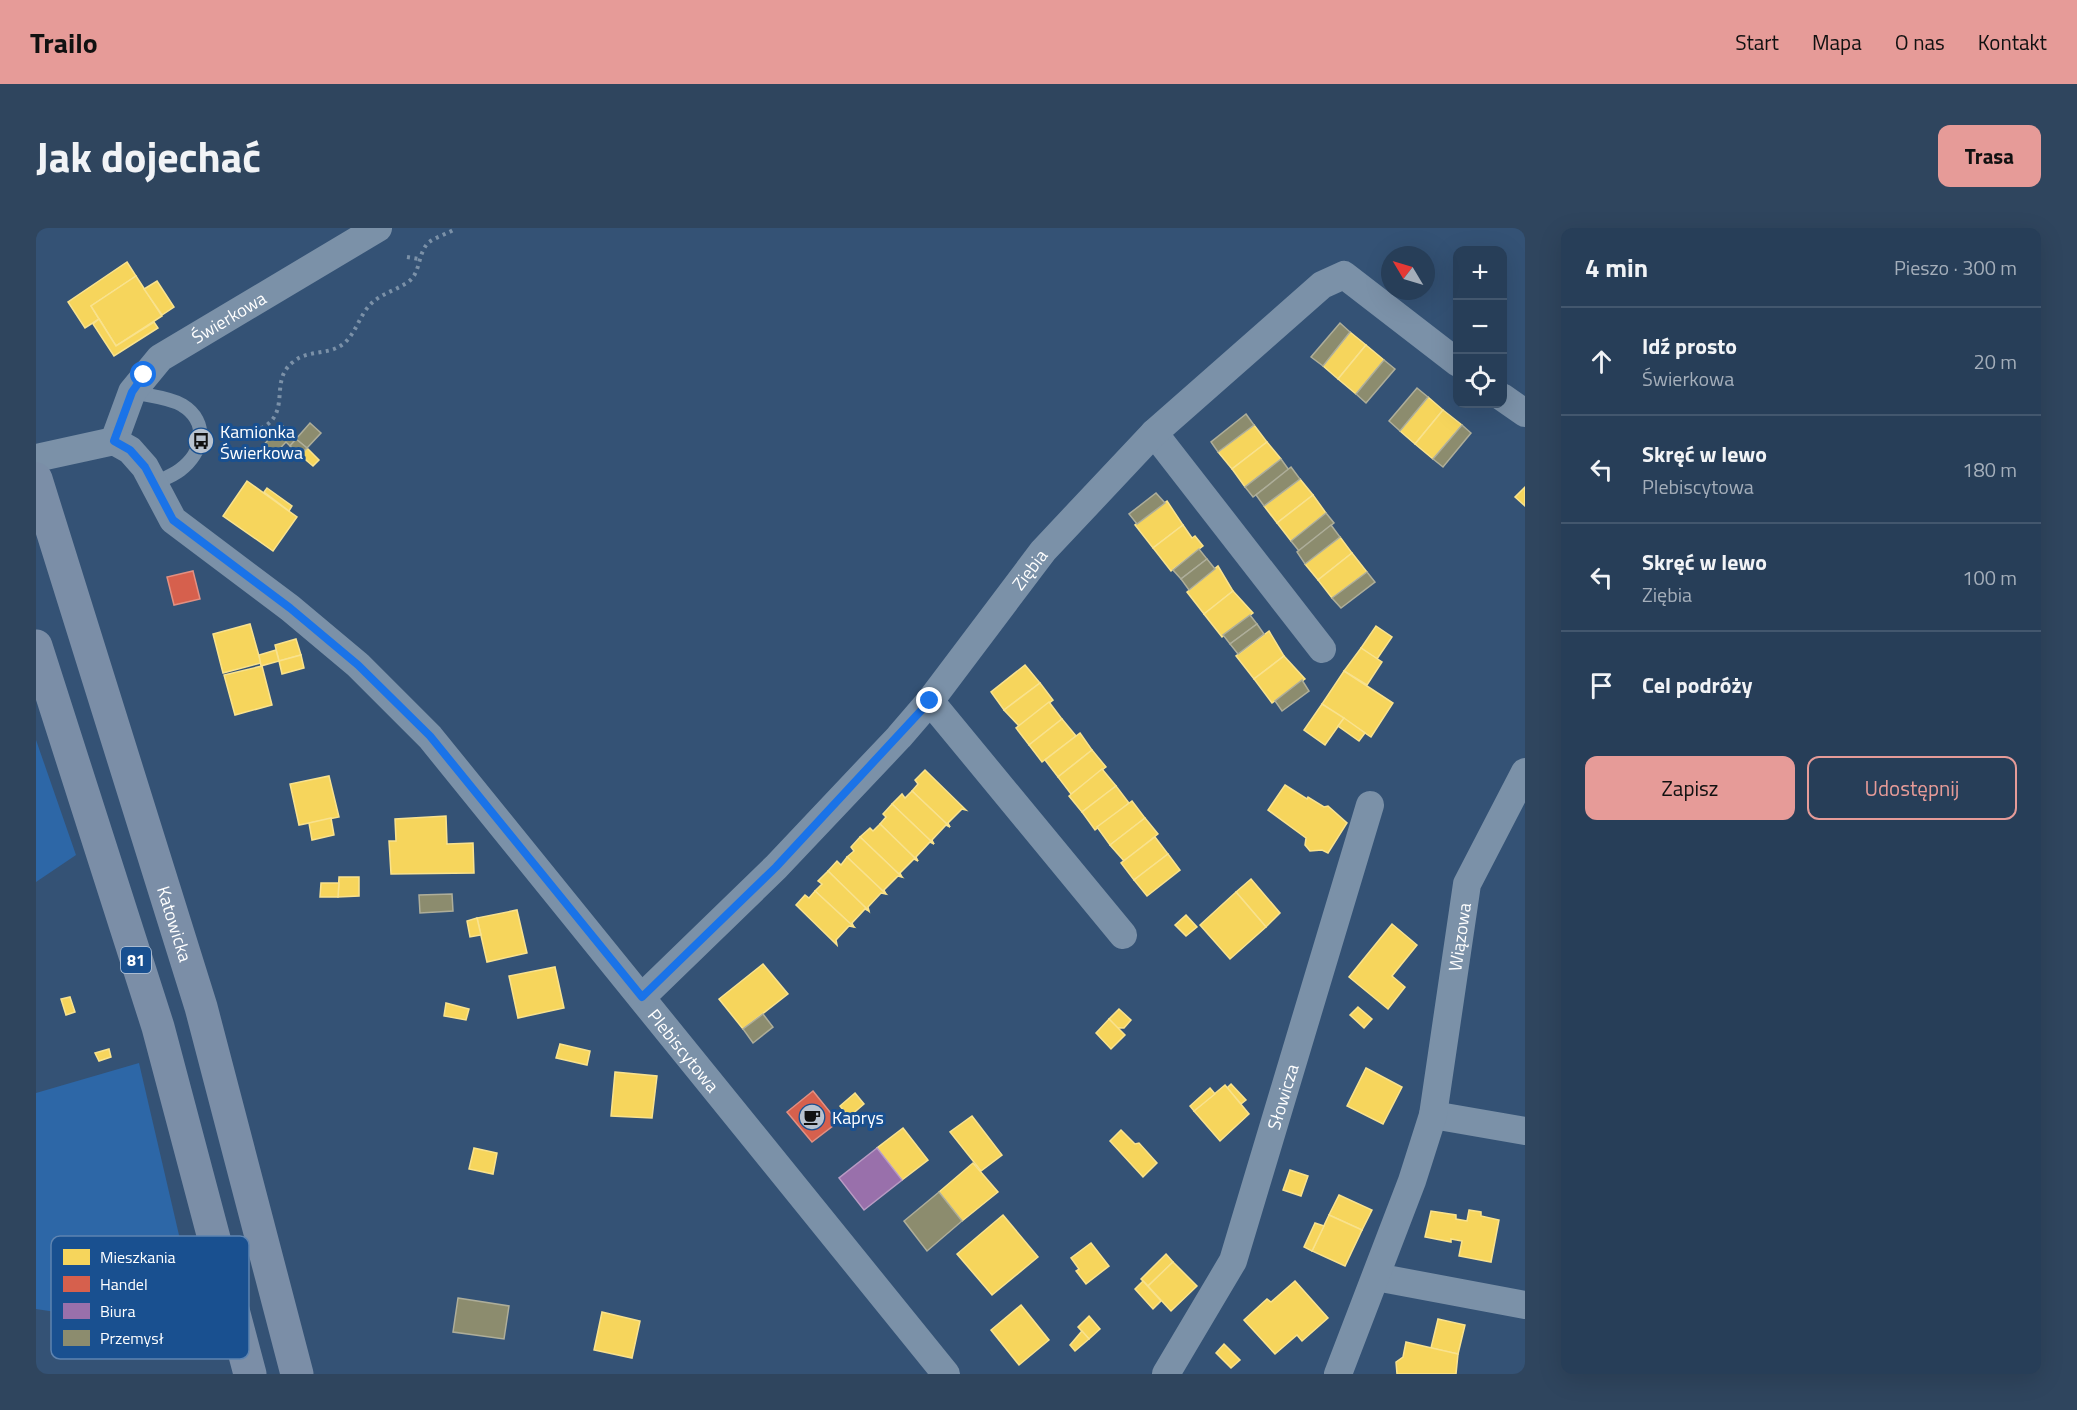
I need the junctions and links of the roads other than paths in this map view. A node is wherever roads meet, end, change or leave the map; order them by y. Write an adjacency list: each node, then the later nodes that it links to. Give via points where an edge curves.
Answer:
1 (378, 228): 3 (street, Świerkowa, via 160,358)
2 (1453, 359): 6 (street, Ziębia, via 1344,275 1322,285)
3 (132, 392): 7 (street, Świerkowa); 10 (lane, via 183,406 201,428 201,441 191,460)
4 (1507, 400): 5 (street)
5 (1525, 413)
6 (1154, 433): 12 (street); 13 (street, Ziębia, via 1043,551)
7 (114, 441): 8 (street); 10 (street, Plebiscytowa, via 130,450)
8 (36, 458)
9 (36, 479): 25 (main road, Katowicka, via 201,1007)
10 (155, 483): 17 (street, Plebiscytowa, via 173,520 358,665 430,736)
11 (36, 646): 20 (main road, 81, via 158,1027)
12 (1322, 649)
13 (930, 701): 16 (street); 17 (street, Ziębia, via 776,867)
14 (1525, 772): 18 (street, Wiązowa, via 1467,884)
15 (1370, 805): 27 (street, Słowicza, via 1233,1261)
16 (1123, 935)
17 (642, 997): 26 (street, Plebiscytowa)
18 (1433, 1115): 19 (street); 21 (street, Wiązowa)
19 (1525, 1131)
20 (213, 1236)
21 (1376, 1277): 22 (street); 28 (street, Wiązowa)
22 (1525, 1305)
23 (246, 1359): 24 (main road, 81)
24 (250, 1374)
25 (297, 1374)
26 (946, 1374)
27 (1166, 1374)
28 (1338, 1374)

